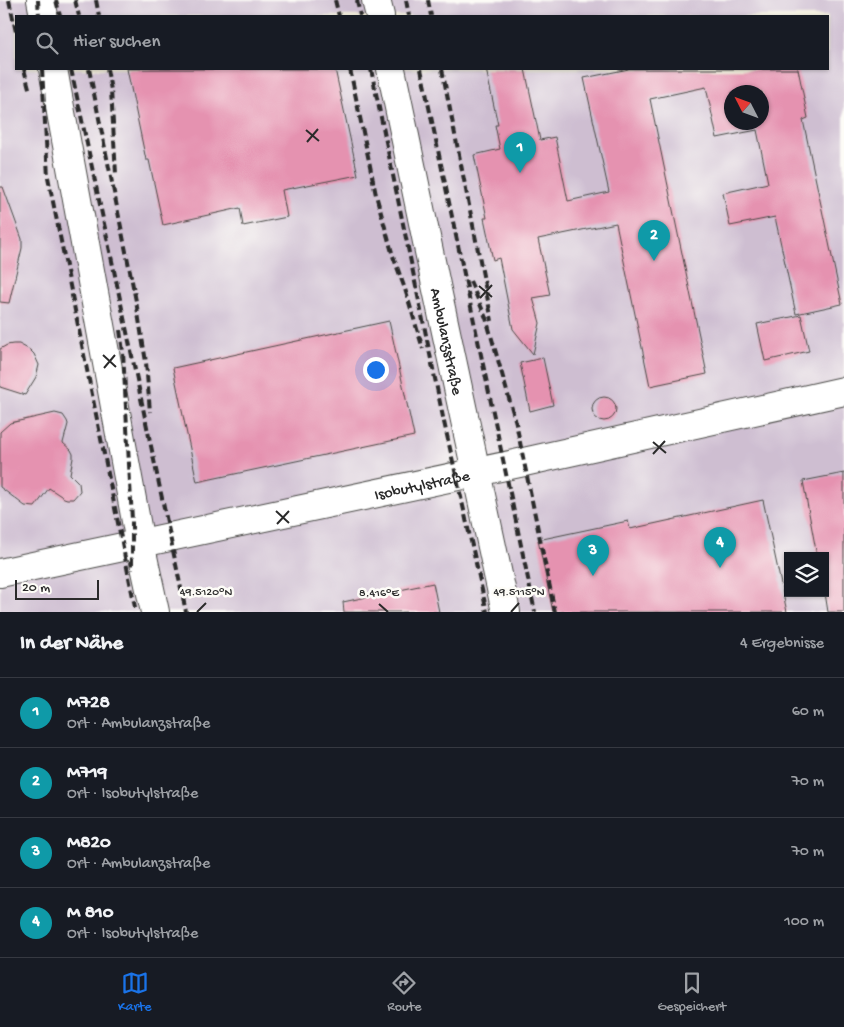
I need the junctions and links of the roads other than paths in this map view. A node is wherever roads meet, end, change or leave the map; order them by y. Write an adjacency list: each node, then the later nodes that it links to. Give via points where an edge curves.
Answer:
1 (41, 0): 3 (street)
2 (376, 0): 4 (street)
3 (44, 15)
4 (380, 15)
5 (53, 70): 9 (street)
6 (391, 70): 8 (street, Ambulanzstraße)
7 (844, 391): 8 (street, Isobutylstraße)
8 (476, 472): 9 (street, Isobutylstraße); 12 (street, Ambulanzstraße)
9 (140, 543): 10 (street, Isobutylstraße); 11 (street)
10 (0, 573)
11 (155, 612)
12 (506, 612)

